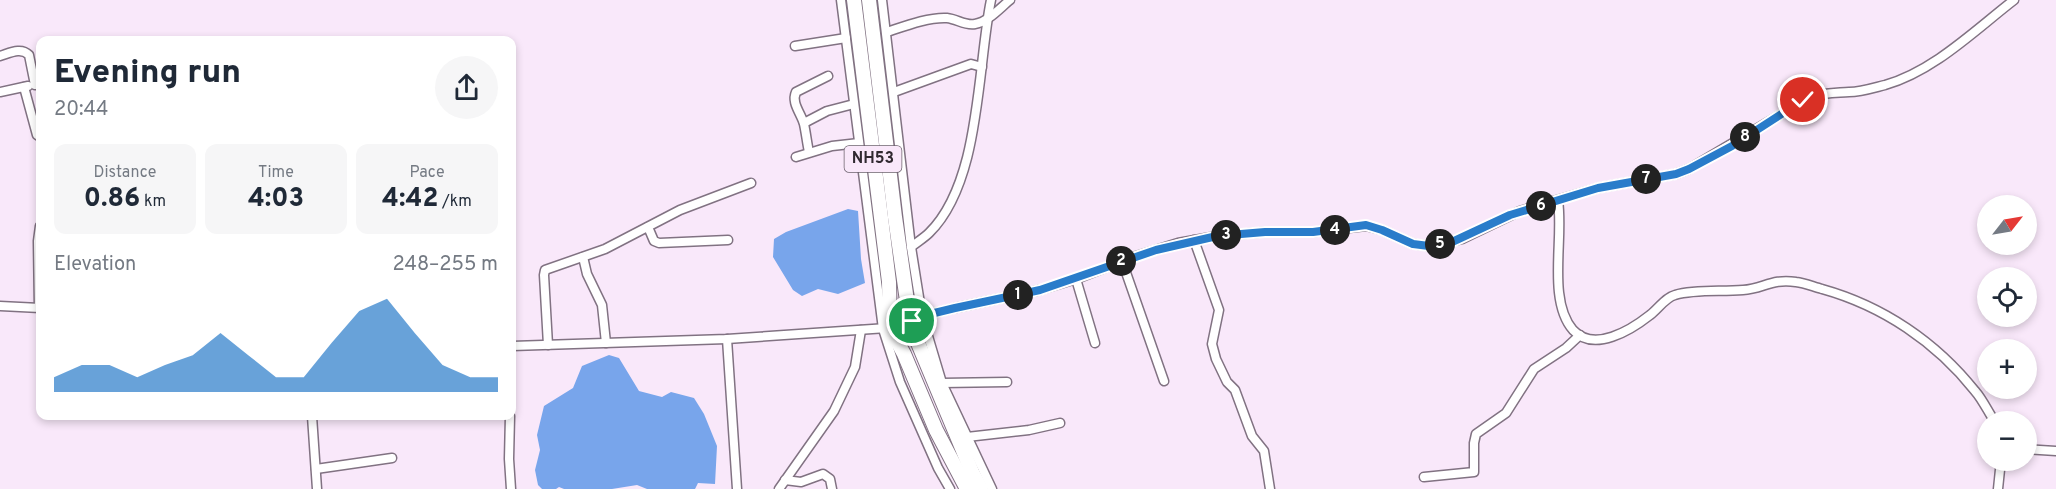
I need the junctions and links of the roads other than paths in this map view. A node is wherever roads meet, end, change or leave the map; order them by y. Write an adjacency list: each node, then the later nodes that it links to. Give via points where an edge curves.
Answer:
1 (841, 0): 10 (street)
2 (854, 0): 38 (highway, NH53, via 889,282)
3 (868, 0): 37 (highway, NH53, via 895,218)
4 (882, 0): 9 (street)
5 (992, 0): 8 (street)
6 (1010, 0): 8 (street)
7 (2014, 0): 27 (street, via 1959,43 1904,78 1859,91 1812,96 1676,174 1598,188)
8 (988, 18): 9 (street, via 967,25 947,18); 13 (street)
9 (887, 32): 19 (street)
10 (846, 38): 11 (street); 20 (street)
11 (795, 46)
12 (0, 56): 15 (street, via 26,52)
13 (982, 67): 19 (street, via 971,64); 31 (street, via 972,133 954,196 929,232)
14 (828, 76): 21 (street, via 796,92 794,100)
15 (36, 78)
16 (36, 84): 17 (street)
17 (24, 87): 18 (street); 22 (street)
18 (0, 92)
19 (894, 92): 31 (street)
20 (854, 104): 21 (street, via 827,111); 23 (street)
21 (804, 123): 24 (street)
22 (36, 131)
23 (860, 143): 24 (street); 38 (street)
24 (809, 153): 25 (street)
25 (796, 157)
26 (751, 183): 28 (street, via 680,210)
27 (1558, 201): 30 (street, via 1510,215 1462,239 1429,246 1413,244 1366,225 1313,232 1239,233); 40 (street, via 1561,299 1564,315)
28 (648, 227): 29 (street, via 659,243); 32 (street)
29 (728, 240)
30 (1194, 240): 33 (street); 70 (street, via 1219,310 1212,344 1216,359 1235,390 1252,436 1264,451)
31 (911, 247): 37 (street)
32 (583, 257): 42 (street, via 602,305); 44 (street, via 545,270)
33 (1122, 261): 34 (street); 46 (street)
34 (1076, 279): 37 (street); 43 (street)
35 (0, 306): 36 (street)
36 (36, 308)
37 (914, 321): 38 (highway, via 900,313); 38 (highway, via 906,336); 48 (street); 68 (highway, NH53)
38 (890, 328): 39 (street); 66 (street, via 900,382); 67 (highway, NH53)
39 (861, 330): 41 (street); 60 (street, via 855,367 834,411)
40 (1580, 335): 49 (street, via 1594,341 1609,337 1632,327 1674,295 1742,291 1774,281 1796,282 1850,298 1913,331 1941,354); 59 (street, via 1534,369 1506,413 1476,434 1474,472)
41 (727, 339): 42 (street); 63 (street)
42 (606, 343): 44 (street)
43 (1095, 343)
44 (548, 345): 45 (street)
45 (516, 346)
46 (1164, 381)
47 (1007, 382): 48 (street)
48 (942, 383): 53 (street)
49 (1987, 411)
50 (312, 420): 57 (street)
51 (510, 420): 62 (street)
52 (1060, 423): 53 (street)
53 (967, 437): 69 (street)
54 (2037, 450): 55 (street)
55 (2056, 451)
56 (392, 458): 57 (street)
57 (316, 469): 61 (street)
58 (2000, 471): 71 (street)
59 (1424, 477)
60 (785, 480): 64 (street); 65 (street, via 801,482 823,474 830,479)
61 (317, 489)
62 (511, 489)
63 (737, 489)
64 (779, 489)
65 (832, 489)
66 (950, 489)
67 (967, 489)
68 (981, 489)
69 (992, 489)
70 (1270, 489)
71 (1998, 489)

